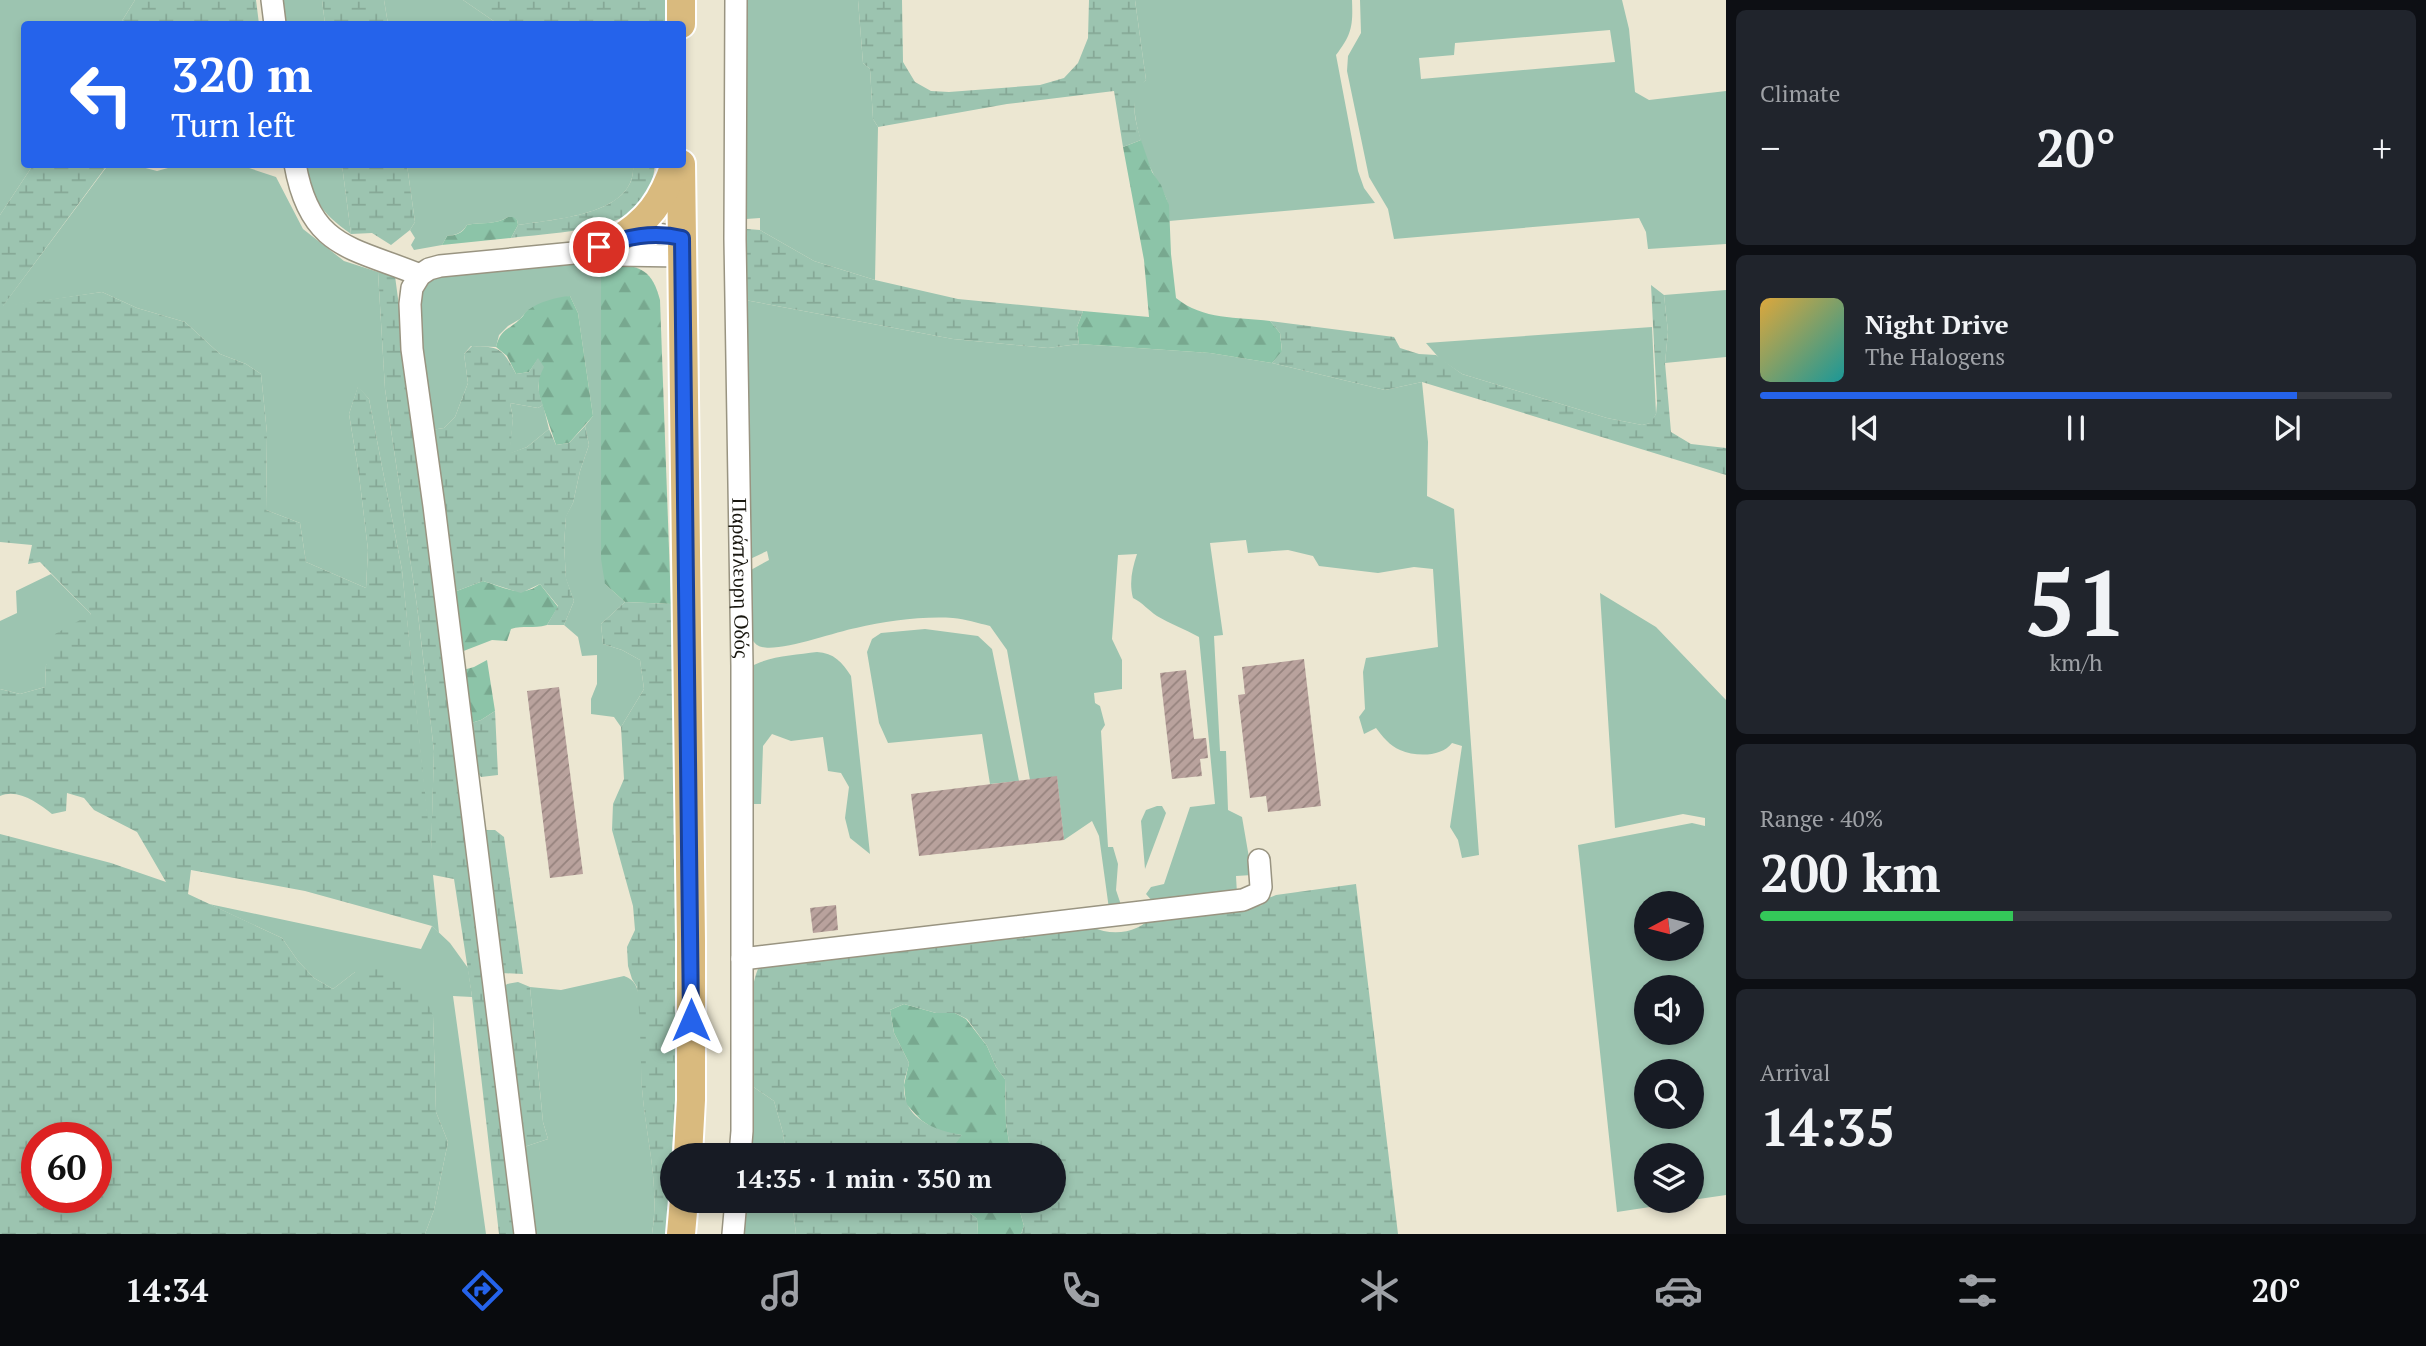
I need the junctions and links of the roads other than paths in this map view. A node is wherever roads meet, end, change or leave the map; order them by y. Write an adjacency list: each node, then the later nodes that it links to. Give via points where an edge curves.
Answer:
1 (272, 0): 4 (street)
2 (681, 0): 5 (main road)
3 (736, 0): 14 (street, Παράπλευρη Οδός)
4 (275, 21)
5 (681, 21)
6 (296, 168): 12 (street, via 307,210 319,228 355,252)
7 (674, 168): 9 (main road, via 665,192 645,222)
8 (681, 168): 10 (main road)
9 (614, 241): 10 (street, via 658,234); 11 (street)
10 (682, 247): 11 (street, via 616,255); 15 (main road, via 691,941)
11 (584, 252): 12 (street, via 440,266)
12 (420, 275): 19 (street, via 410,304 412,348)
13 (1259, 860): 14 (street, via 1261,887 1243,900)
14 (742, 960): 16 (street, Παράπλευρη Οδός)
15 (689, 1143)
16 (740, 1143)
17 (683, 1213): 20 (main road)
18 (735, 1213): 21 (street)
19 (525, 1234)
20 (681, 1234)
21 (733, 1234)

